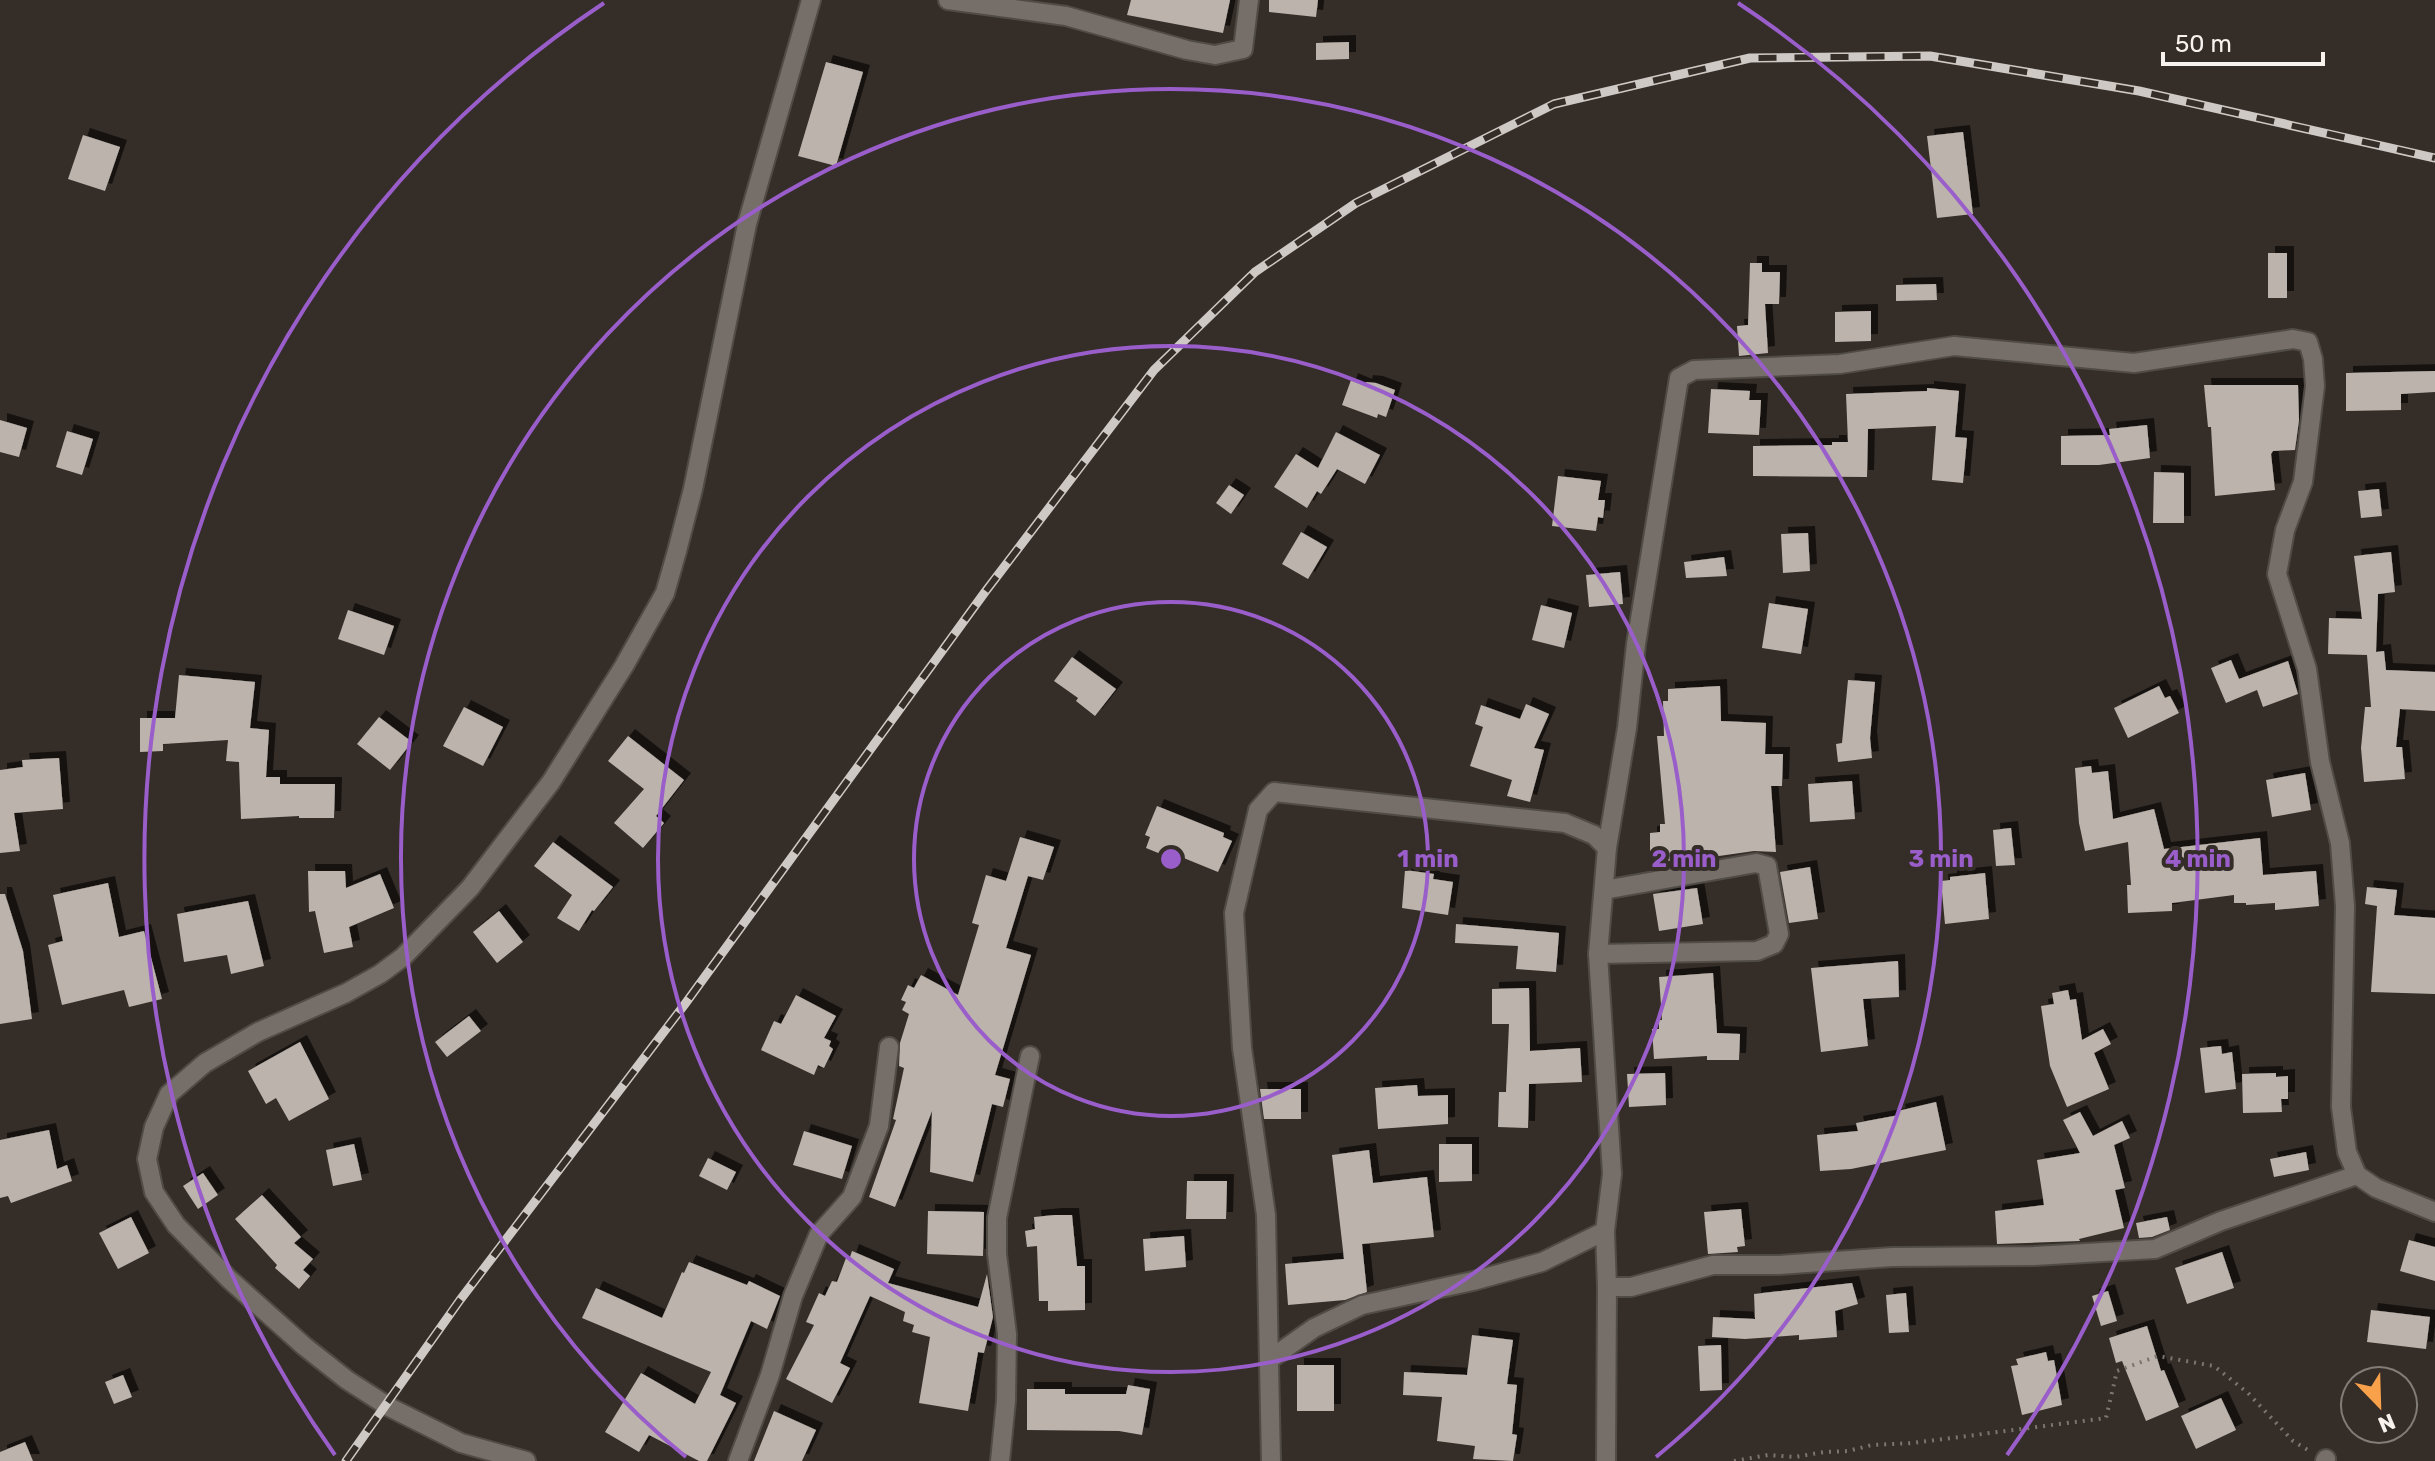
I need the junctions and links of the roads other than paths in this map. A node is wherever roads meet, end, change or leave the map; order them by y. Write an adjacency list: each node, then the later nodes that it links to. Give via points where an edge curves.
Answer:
1 (811, 0): 14 (street, via 747,224 677,551 665,593 624,666 551,782 470,888 426,934 380,974 205,1063 169,1094 147,1159 154,1192 176,1225 336,1372 389,1407 461,1443)
2 (948, 0): 3 (street, via 1066,16 1215,55 1243,49)
3 (1249, 0)
4 (1607, 848): 5 (street); 9 (street, via 1679,378 1694,370 1840,364 1954,346 2134,363 2293,339 2308,342 2315,386 2303,482 2285,530 2277,574 2307,669 2320,762 2340,843 2345,906 2341,1107 2347,1152); 13 (street, via 1594,835 1565,823 1308,794 1274,792 1258,810 1234,913 1242,1048 1266,1215)
5 (1604, 890): 6 (street); 6 (street, via 1756,863 1767,866 1779,934 1774,944 1757,951)
6 (1598, 954): 11 (street, via 1612,1174)
7 (889, 1047): 15 (street, via 879,1126 852,1197 819,1234)
8 (1030, 1056): 16 (street, via 997,1218 1007,1334)
9 (2357, 1175): 10 (street); 12 (street, via 2155,1249 1713,1265 1631,1287)
10 (2435, 1212)
11 (1605, 1231): 12 (street); 13 (street, via 1542,1262 1362,1305 1314,1328)
12 (1607, 1287): 18 (street)
13 (1269, 1360): 17 (street)
14 (526, 1461)
15 (738, 1461)
16 (1000, 1461)
17 (1271, 1461)
18 (1606, 1461)

